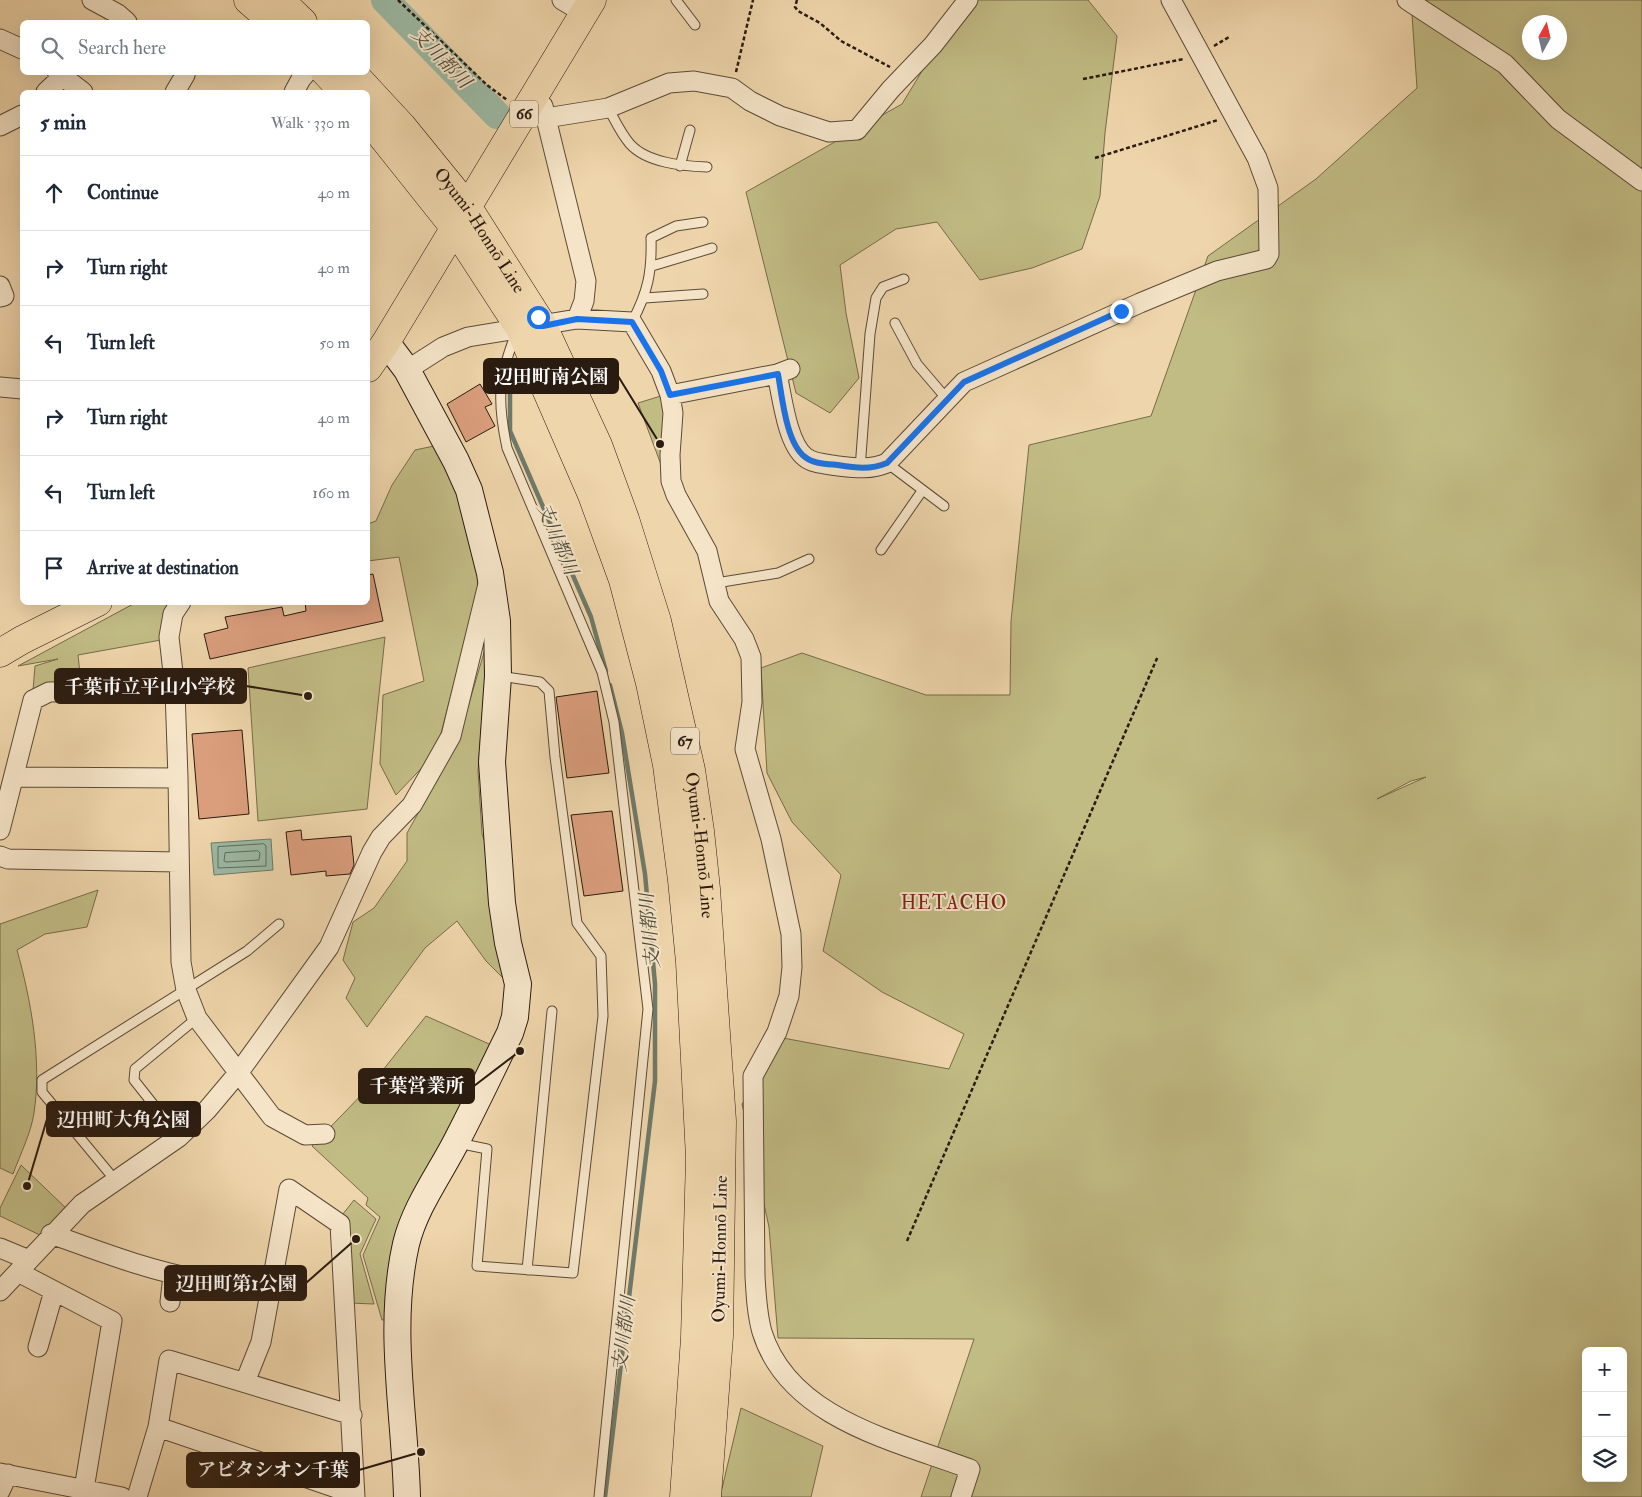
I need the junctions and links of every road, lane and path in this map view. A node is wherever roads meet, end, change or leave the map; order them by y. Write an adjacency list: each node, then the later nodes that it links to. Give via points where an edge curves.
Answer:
1 (92, 0): 12 (street)
2 (248, 0): 13 (main road)
3 (280, 0): 14 (main road)
4 (398, 0): 36 (path)
5 (676, 0): 15 (lane)
6 (753, 0): 27 (path)
7 (797, 0): 25 (path, via 794,6 798,11 820,23 841,41)
8 (968, 0): 25 (street)
9 (1171, 0): 19 (street)
10 (1407, 0): 47 (street, via 1505,64 1558,119)
11 (579, 4): 34 (main road, 66)
12 (125, 20)
13 (271, 20)
14 (301, 20)
15 (695, 25)
16 (1229, 37): 19 (path)
17 (0, 39): 18 (street)
18 (20, 48)
19 (1200, 55): 26 (path); 38 (street)
20 (59, 75): 28 (street); 29 (street)
21 (186, 75): 30 (street)
22 (305, 75): 31 (street)
23 (328, 75): 32 (main road)
24 (355, 75): 33 (main road, Oyumi-Honnō Line / 67)
25 (905, 75): 27 (street, via 864,124 857,130 840,132 829,132 780,116)
26 (1083, 79)
27 (732, 88): 37 (street, via 680,81)
28 (48, 90)
29 (79, 90)
30 (176, 90)
31 (295, 90)
32 (342, 90)
33 (369, 90)
34 (539, 90): 40 (street); 48 (main road, 66)
35 (370, 91): 48 (main road, Oyumi-Honnō Line / 67, via 402,126)
36 (511, 104)
37 (608, 108): 40 (street); 45 (lane, via 636,150)
38 (1234, 115): 44 (path); 67 (street, via 1257,158 1268,188 1269,254 1266,259 1217,271 1140,302 964,382)
39 (20, 116): 42 (street)
40 (546, 118): 57 (street, via 586,280 584,301)
41 (370, 121): 48 (main road, Oyumi-Honnō Line / 67)
42 (0, 126)
43 (690, 130): 45 (lane)
44 (1095, 158)
45 (680, 166): 46 (lane)
46 (706, 167)
47 (1642, 181)
48 (460, 216): 60 (main road, Oyumi-Honnō Line / 67); 61 (main road, 66)
49 (703, 222): 51 (lane, via 676,226 651,238)
50 (712, 248): 51 (lane)
51 (652, 266): 56 (lane)
52 (904, 279): 69 (lane, via 883,287 872,315)
53 (0, 286): 55 (street, via 4,296)
54 (703, 294): 56 (lane)
55 (0, 297)
56 (644, 298): 58 (lane)
57 (577, 319): 58 (street); 60 (street)
58 (632, 322): 66 (street, via 661,371)
59 (895, 324): 67 (lane, via 917,364)
60 (531, 326): 63 (street, via 468,337 443,347); 116 (lane, via 504,364 501,420 507,448 602,672 614,722 648,1009); 117 (main road, Oyumi-Honnō Line / 67, via 623,580 667,765 690,962 700,1158 695,1338); 118 (main road, Oyumi-Honnō Line / 67, via 598,444 657,621 691,770 707,899 722,1122 719,1336)
61 (386, 342): 62 (main road, 66); 63 (street)
62 (370, 365)
63 (407, 370): 74 (street, via 470,490)
64 (0, 387): 65 (street)
65 (20, 389)
66 (670, 395): 69 (street, via 784,372 791,435 805,457 816,462); 75 (street, via 673,414 671,480 707,551)
67 (946, 398): 68 (street)
68 (887, 463): 69 (street); 70 (lane)
69 (860, 469)
70 (922, 491): 71 (lane); 72 (lane)
71 (944, 506)
72 (881, 550)
73 (809, 559): 75 (lane, via 778,573)
74 (490, 573): 80 (street, via 497,621); 91 (street, via 451,736 412,804 381,837 372,852 328,947)
75 (716, 583): 119 (street, via 719,601 744,639 751,657 752,702 745,749 792,934 789,996 777,1032 753,1076 755,1276 762,1333 775,1360 790,1380 817,1406 838,1419 970,1469)
76 (92, 605): 78 (main road)
77 (179, 605): 81 (street, via 172,614 169,637)
78 (0, 653)
79 (1158, 656): 97 (path)
80 (498, 676): 94 (street, via 492,762 502,903 518,984 517,1000 510,1033); 100 (lane, via 540,682 549,692 577,923 601,956 603,1016 572,1273)
81 (174, 690): 82 (street, via 49,692 40,695 33,700); 83 (street)
82 (14, 777): 83 (street); 84 (street)
83 (178, 778): 86 (street)
84 (0, 830)
85 (0, 856): 86 (street, via 8,859)
86 (178, 862): 88 (street, via 181,962)
87 (279, 924): 88 (lane, via 247,951)
88 (186, 990): 90 (street); 95 (lane, via 42,1080 42,1092)
89 (552, 1011): 100 (lane)
90 (197, 1018): 91 (street); 93 (lane, via 135,1069 134,1080)
91 (239, 1072): 92 (street, via 272,1117 305,1135); 93 (street)
92 (325, 1134)
93 (179, 1137): 95 (street)
94 (456, 1142): 100 (lane, via 487,1149 477,1266); 115 (street, via 413,1220 399,1294 396,1352)
95 (115, 1180): 96 (street, via 82,1204)
96 (52, 1234): 99 (street); 101 (street)
97 (907, 1241)
98 (0, 1248): 99 (street)
99 (23, 1266): 103 (street); 104 (street)
100 (527, 1270)
101 (173, 1275): 102 (street); 105 (street)
102 (202, 1280)
103 (0, 1290)
104 (54, 1291): 106 (street); 111 (street, via 112,1320)
105 (170, 1302)
106 (38, 1347)
107 (246, 1382): 108 (street); 108 (street, via 262,1342 289,1189 340,1224); 109 (street, via 169,1360)
108 (352, 1415): 112 (street)
109 (158, 1427): 112 (street); 114 (street)
110 (3, 1479): 111 (street)
111 (84, 1489): 113 (street)
112 (354, 1495)
113 (122, 1497)
114 (137, 1497)
115 (408, 1497)
116 (599, 1497)
117 (684, 1497)
118 (706, 1497)
119 (961, 1497)

